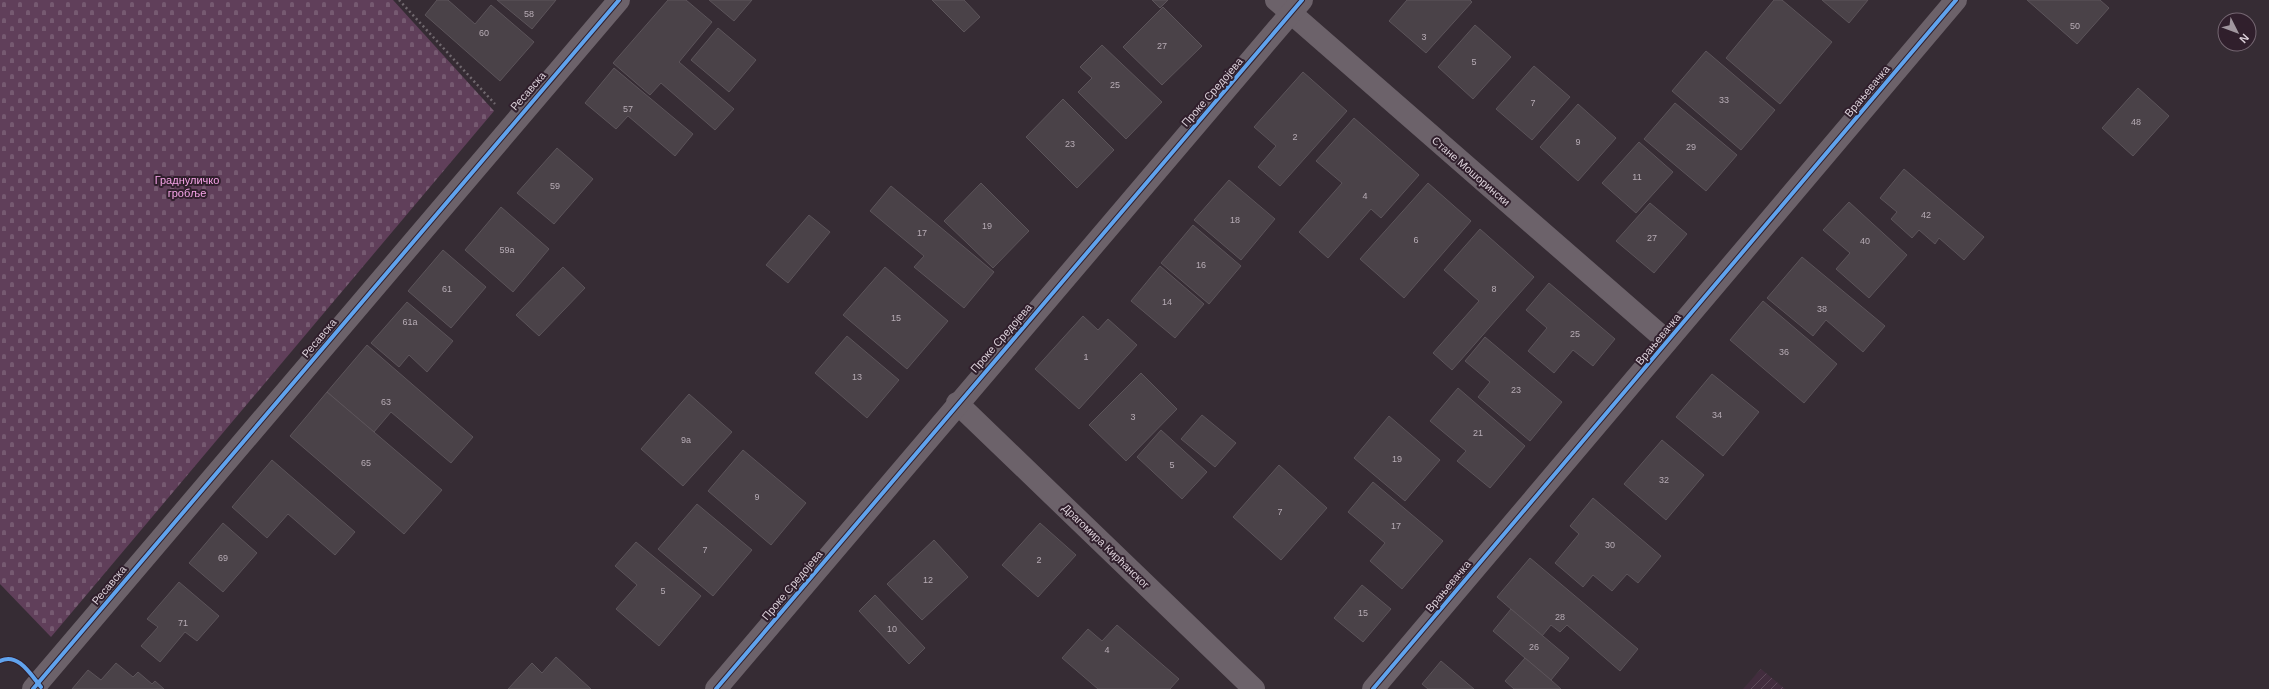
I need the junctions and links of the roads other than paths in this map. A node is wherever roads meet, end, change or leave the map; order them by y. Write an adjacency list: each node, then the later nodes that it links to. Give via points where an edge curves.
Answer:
1 (619, 0): 6 (street, Ресавска)
2 (1956, 0): 4 (street, Врањевачка)
3 (1289, 5): 4 (street, Стане Мошорински); 5 (street, Проке Средојева)
4 (1667, 341): 9 (street, Врањевачка)
5 (958, 403): 7 (street, Проке Средојева); 8 (street, Драгомира Кирћанског)
6 (33, 689)
7 (716, 689)
8 (1254, 689)
9 (1373, 689)

